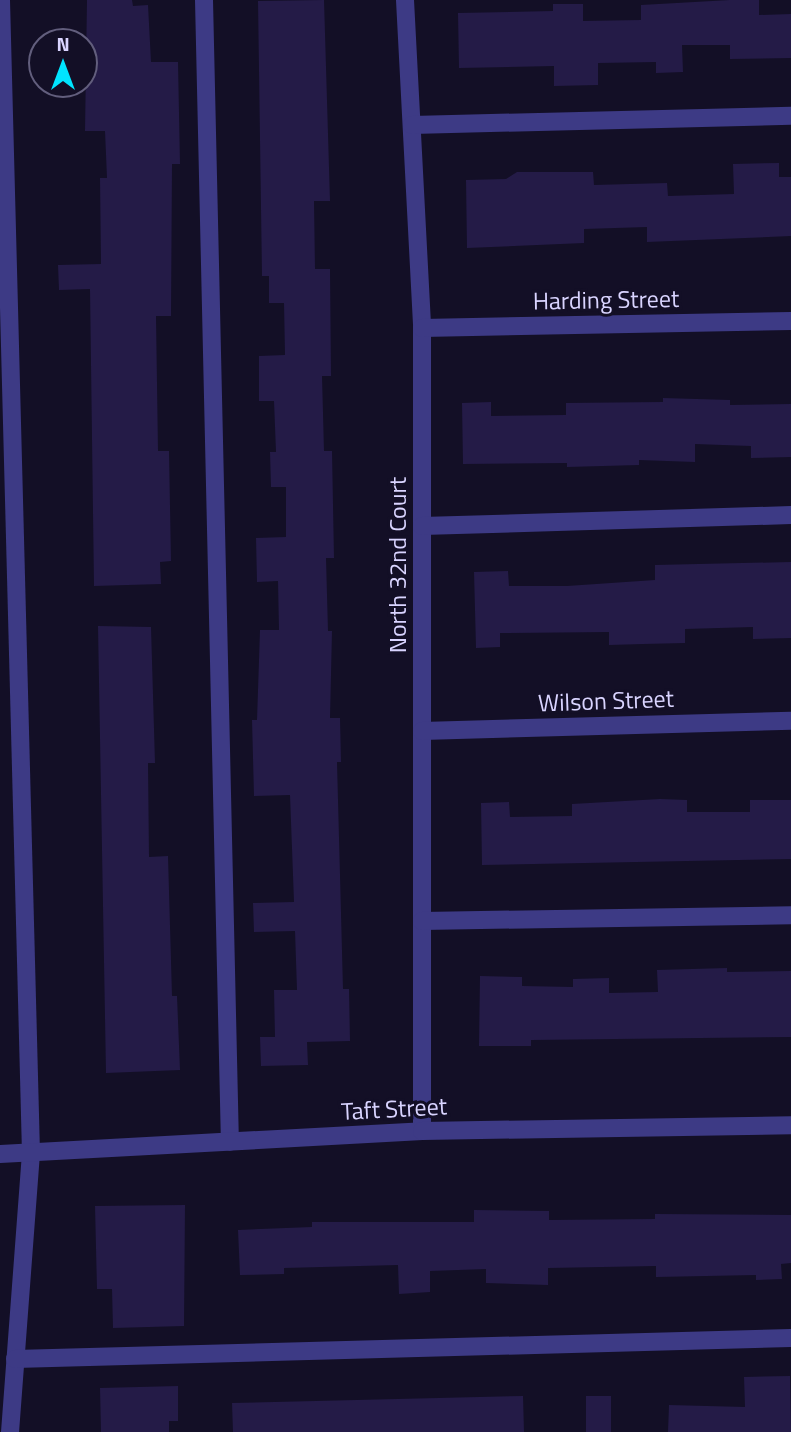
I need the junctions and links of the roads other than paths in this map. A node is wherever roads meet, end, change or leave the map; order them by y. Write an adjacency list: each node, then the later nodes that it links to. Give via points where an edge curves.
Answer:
1 (1, 0): 6 (street)
2 (204, 0): 18 (street)
3 (405, 0): 5 (street, North 32nd Court)
4 (791, 116): 5 (street)
5 (412, 125): 8 (street, North 32nd Court)
6 (4, 287): 11 (street)
7 (791, 321): 8 (street, Harding Street)
8 (422, 328): 10 (street, North 32nd Court)
9 (791, 515): 10 (street)
10 (422, 526): 13 (street, North 32nd Court)
11 (8, 713): 19 (street)
12 (791, 721): 13 (street, Wilson Street)
13 (422, 731): 15 (street, North 32nd Court)
14 (791, 915): 15 (street)
15 (422, 921): 17 (street, North 32nd Court)
16 (791, 1125): 17 (street, Taft Street)
17 (422, 1131): 18 (street, Taft Street)
18 (230, 1142): 19 (street, Taft Street)
19 (30, 1153): 20 (street, Taft Street); 22 (street)
20 (0, 1154)
21 (791, 1338): 22 (street)
22 (15, 1359): 23 (street)
23 (10, 1432)

